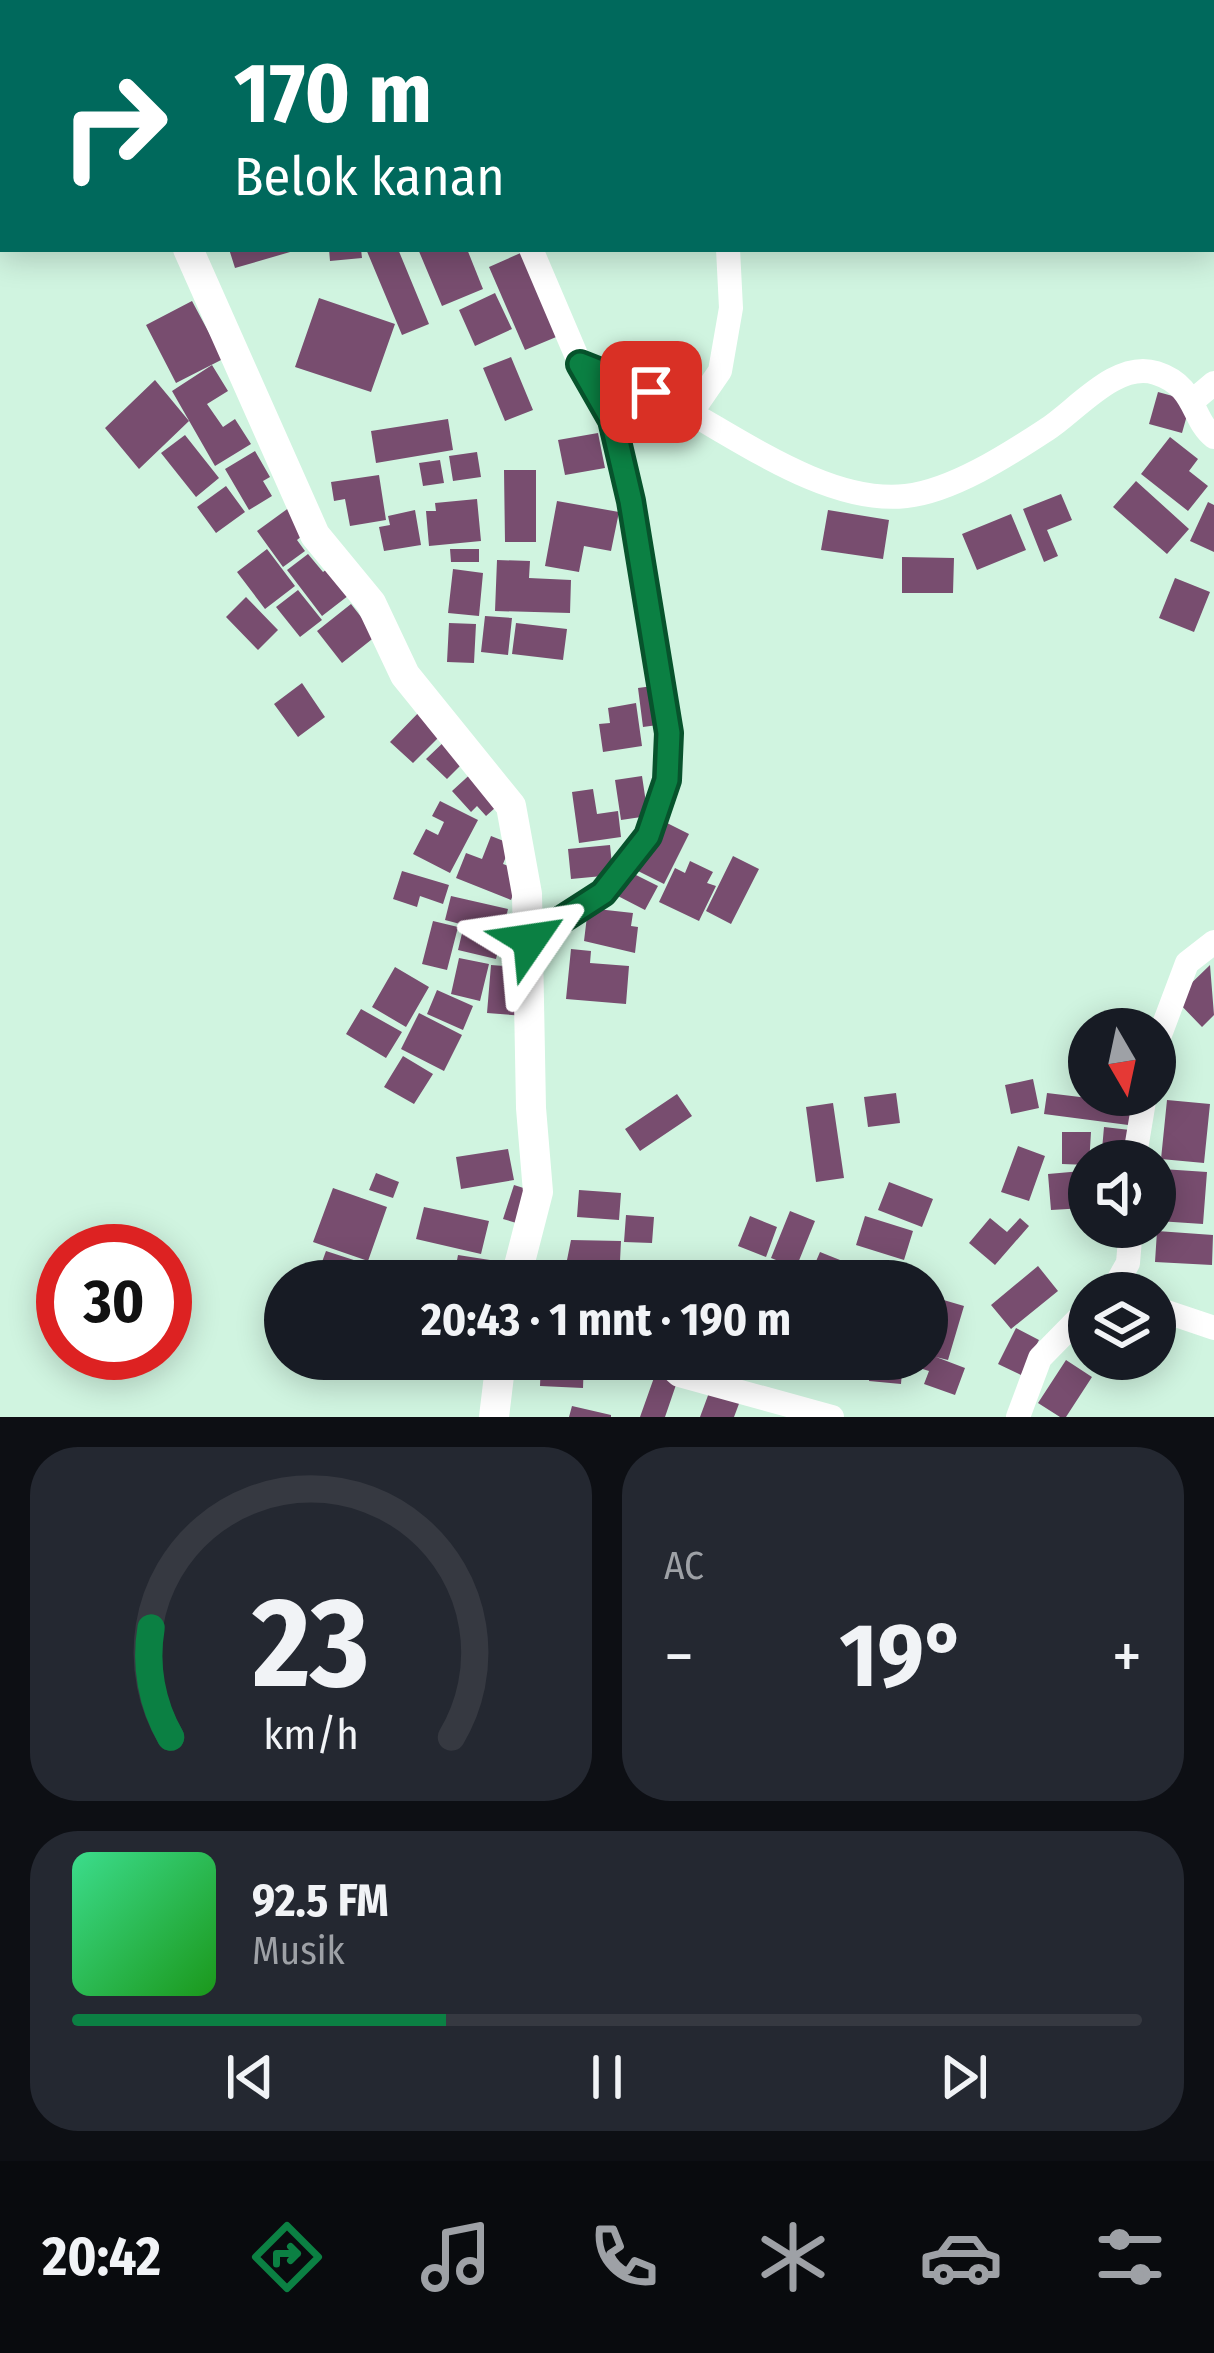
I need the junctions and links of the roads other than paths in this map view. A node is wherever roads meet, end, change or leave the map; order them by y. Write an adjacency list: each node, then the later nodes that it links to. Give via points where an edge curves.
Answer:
1 (189, 252): 8 (street, via 315,535 370,603 405,675 511,806)
2 (532, 252): 4 (street)
3 (728, 252): 6 (street, via 731,308 720,370)
4 (580, 364): 6 (street); 8 (street, via 612,420 631,501 669,733 667,780 648,836 603,893)
5 (1204, 391): 6 (street, via 1156,373 1122,376 964,476 908,496 852,493); 7 (street)
6 (689, 416)
7 (1214, 437)
8 (530, 940): 11 (street, via 538,1192)
9 (1214, 942): 10 (street, via 1187,963)
10 (1170, 1008)
11 (520, 1260)
12 (1176, 1315): 13 (street)
13 (1214, 1328)
14 (1068, 1329): 19 (street, via 1040,1358)
15 (498, 1380): 17 (street)
16 (694, 1380): 18 (street)
17 (494, 1417)
18 (832, 1417)
19 (1018, 1417)

